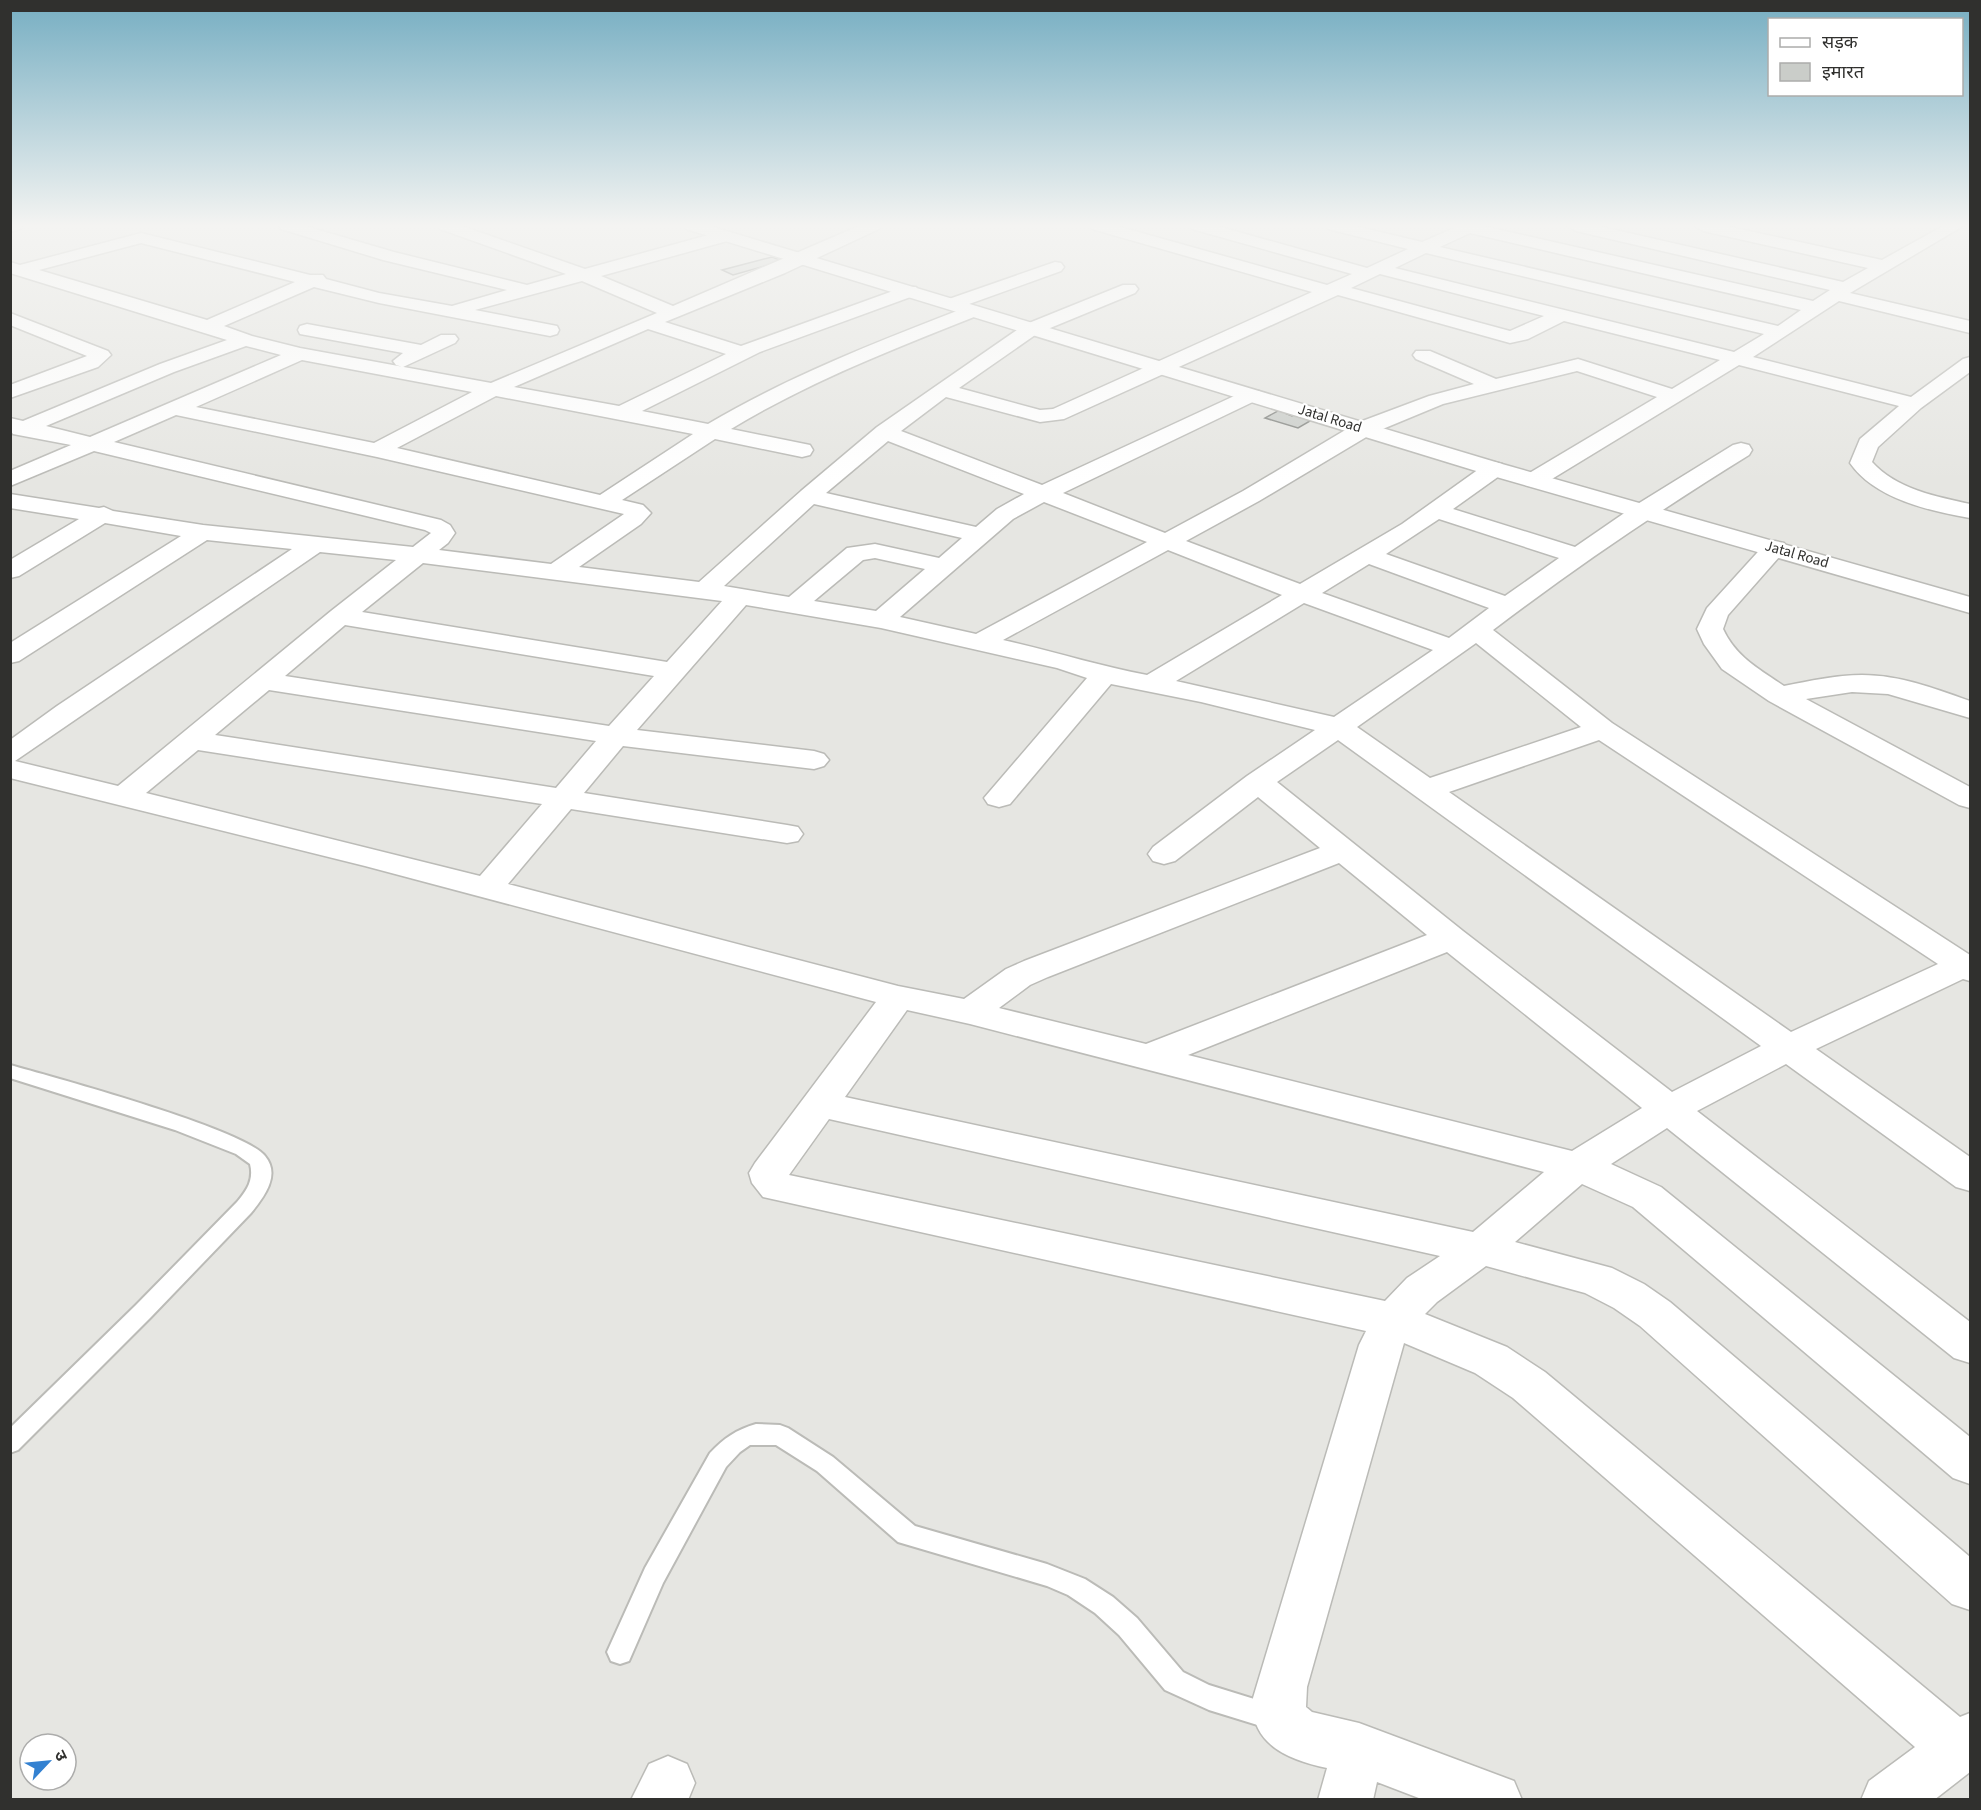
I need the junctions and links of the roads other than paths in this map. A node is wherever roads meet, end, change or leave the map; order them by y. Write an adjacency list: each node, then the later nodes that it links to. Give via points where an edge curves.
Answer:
1 (155, 310): 21 (street)
2 (244, 310): 21 (street)
3 (351, 310): 24 (street)
4 (448, 310): 15 (street)
5 (666, 310): 17 (street)
6 (678, 310): 17 (street)
7 (858, 310): 31 (street)
8 (1076, 310): 23 (street)
9 (1291, 310): 39 (street)
10 (1408, 310): 18 (street, via 1510,337)
11 (1537, 310): 18 (street)
12 (1689, 310): 26 (street)
13 (1814, 310): 26 (street)
14 (1911, 310): 22 (street)
15 (451, 311): 25 (street)
16 (973, 311): 23 (street, Jatal Road); 53 (street, via 822,371)
17 (672, 313): 20 (street)
18 (1560, 316): 34 (street)
19 (10, 318): 35 (street, via 97,352 101,355)
20 (648, 323): 31 (street); 43 (street)
21 (208, 326): 28 (street)
22 (1971, 327)
23 (1031, 329): 39 (street, Jatal Road); 44 (street)
24 (307, 330): 29 (street); 30 (street)
25 (550, 330)
26 (1781, 332): 34 (street)
27 (448, 339): 30 (street)
28 (245, 340): 29 (street); 37 (street)
29 (273, 346): 32 (street)
30 (423, 351): 38 (street)
31 (743, 353): 50 (street)
32 (300, 354): 38 (street); 49 (street)
33 (1423, 355): 42 (street)
34 (1738, 358): 47 (street); 48 (street)
35 (96, 360): 37 (street); 41 (street)
36 (1971, 363): 48 (street)
37 (167, 368): 51 (street)
38 (385, 369): 43 (street)
39 (1163, 369): 44 (street, via 1048,417); 46 (street, Jatal Road)
40 (19, 370): 41 (street)
41 (45, 381): 45 (street)
42 (1495, 386): 47 (street, via 1578,364); 52 (street, via 1436,400)
43 (493, 389): 50 (street); 56 (street)
44 (943, 390): 54 (street)
45 (10, 392)
46 (1252, 395): 52 (street, Jatal Road); 61 (street)
47 (1674, 396): 60 (street)
48 (1914, 404): 67 (street, via 1868,444 1861,463 1868,473 1901,490)
49 (177, 409): 55 (street); 56 (street)
50 (622, 413): 53 (street)
51 (16, 428): 55 (street)
52 (1365, 428): 59 (street, Jatal Road); 71 (street)
53 (708, 431): 57 (street); 64 (street)
54 (885, 432): 61 (street); 62 (street)
55 (93, 444): 63 (street); 74 (street, via 440,527 440,537)
56 (377, 450): 64 (street)
57 (802, 450)
58 (1741, 450): 65 (street)
59 (1494, 469): 60 (street, Jatal Road); 66 (street)
60 (1534, 480): 65 (street, Jatal Road)
61 (1045, 492): 70 (street, via 1005,514); 71 (street)
62 (809, 496): 70 (street); 80 (street)
63 (12, 497): 68 (street)
64 (603, 503): 79 (street, via 635,510 639,516)
65 (1644, 510): 73 (street, Jatal Road); 76 (street)
66 (1436, 511): 75 (street); 76 (street)
67 (1971, 511)
68 (104, 514): 69 (street); 78 (street)
69 (202, 532): 72 (street); 91 (street)
70 (980, 535): 77 (street)
71 (1166, 541): 81 (street); 89 (street)
72 (315, 544): 74 (street); 102 (street)
73 (1775, 548): 84 (street, Jatal Road); 96 (street, via 1716,613 1710,629 1732,663)
74 (418, 555): 79 (street); 86 (street)
75 (1366, 555): 81 (street); 85 (street)
76 (1579, 556): 85 (street)
77 (944, 566): 83 (street, via 875,551 856,553); 87 (street)
78 (10, 571)
79 (554, 573): 80 (street)
80 (705, 590): 82 (street)
81 (1302, 594): 90 (street); 95 (street)
82 (740, 596): 83 (street); 92 (street)
83 (794, 605): 87 (street)
84 (1971, 605)
85 (1508, 606): 88 (street)
86 (340, 616): 92 (street); 94 (street)
87 (881, 620): 89 (street)
88 (1477, 630): 90 (street); 99 (street)
89 (980, 642): 93 (street)
90 (1452, 648): 98 (street)
91 (10, 655)
92 (675, 671): 100 (street)
93 (1104, 675): 95 (street); 109 (street)
94 (265, 681): 100 (street); 101 (street)
95 (1152, 684): 98 (street)
96 (1779, 695): 97 (street, via 1875,683); 106 (street)
97 (1971, 710)
98 (1338, 727): 105 (street); 107 (street)
99 (1602, 729): 107 (street); 116 (street)
100 (616, 736): 103 (street); 110 (street)
101 (192, 740): 108 (street); 110 (street)
102 (10, 754)
103 (814, 760)
104 (10, 769): 108 (street)
105 (1258, 782): 112 (street); 113 (street)
106 (1962, 786)
107 (1424, 790): 119 (street)
108 (125, 796): 114 (street)
109 (999, 798)
110 (564, 799): 111 (street); 114 (street)
111 (787, 834)
112 (1344, 850): 115 (street); 118 (street, via 1036,969 1018,977)
113 (1164, 854)
114 (486, 890): 117 (street)
115 (1451, 938): 120 (street); 123 (street)
116 (1967, 968): 119 (street)
117 (898, 997): 118 (street); 122 (street)
118 (970, 1012): 120 (street)
119 (1790, 1047): 123 (street); 125 (street)
120 (1148, 1058): 124 (street)
121 (10, 1071): 129 (lane, via 244,1149 257,1159 261,1182 207,1246)
122 (819, 1104): 126 (street); 127 (street, via 769,1173 777,1187)
123 (1670, 1109): 124 (street); 128 (street)
124 (1577, 1166): 126 (street); 130 (street, via 1647,1197)
125 (1971, 1177)
126 (1480, 1249): 127 (street, via 1422,1290); 131 (street, via 1597,1280 1629,1296 1655,1314)
127 (1394, 1320): 133 (street, via 1381,1345 1281,1687); 134 (street, via 1491,1360 1529,1385)
128 (1971, 1346)
129 (10, 1443)
130 (1971, 1464)
131 (1971, 1588)
132 (620, 1652): 133 (lane, via 654,1576 718,1460 743,1438 780,1435 825,1464 907,1534 1047,1574 1081,1589 1131,1629 1176,1682 1199,1694)
133 (1281, 1719): 135 (street, via 1287,1728 1299,1734)
134 (1963, 1744): 138 (street)
135 (1359, 1749): 136 (street); 137 (street)
136 (1345, 1800)
137 (1495, 1800)
138 (1888, 1800)

